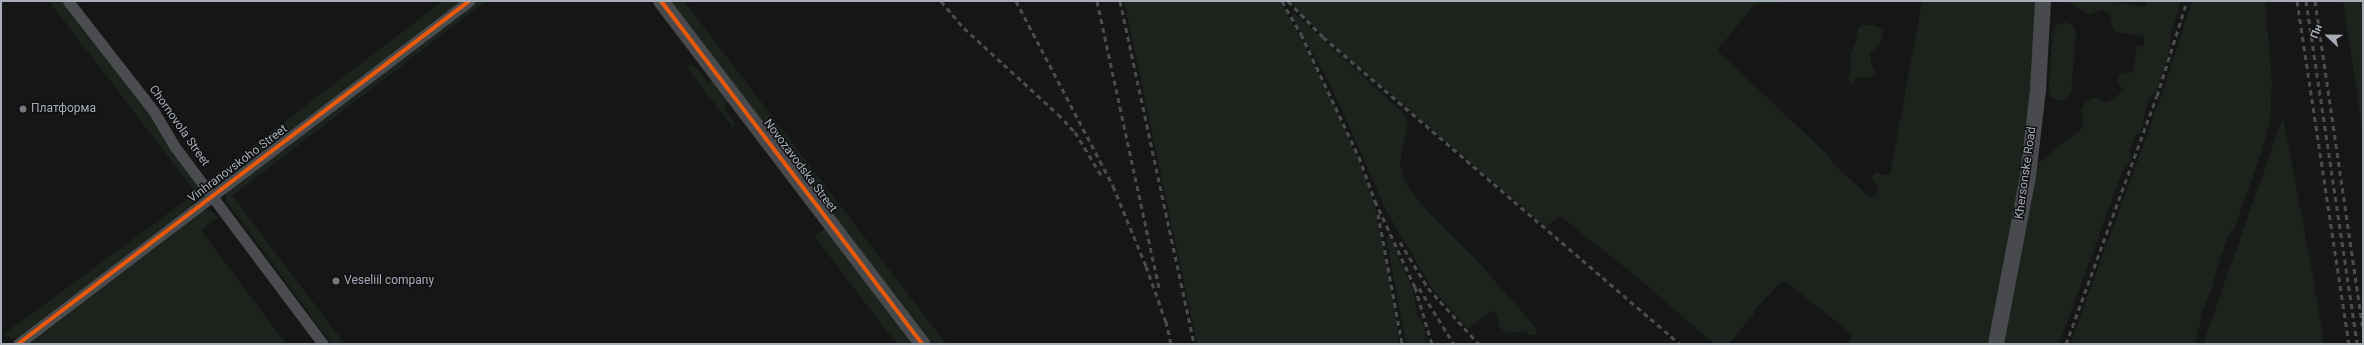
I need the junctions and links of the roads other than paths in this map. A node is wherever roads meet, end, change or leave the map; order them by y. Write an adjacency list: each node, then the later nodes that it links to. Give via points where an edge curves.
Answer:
1 (68, 1): 5 (street, Chornovola Street, via 153,110 176,147)
2 (469, 1): 5 (street, Vinhranovskoho Street)
3 (661, 1): 8 (street, Novozavodska Street)
4 (2043, 1): 9 (street, Khersonske Road, via 2038,90 2028,176)
5 (213, 196): 6 (street, Vinhranovskoho Street); 7 (street, Chornovola Street)
6 (18, 344)
7 (323, 344)
8 (922, 344)
9 (1996, 344)

